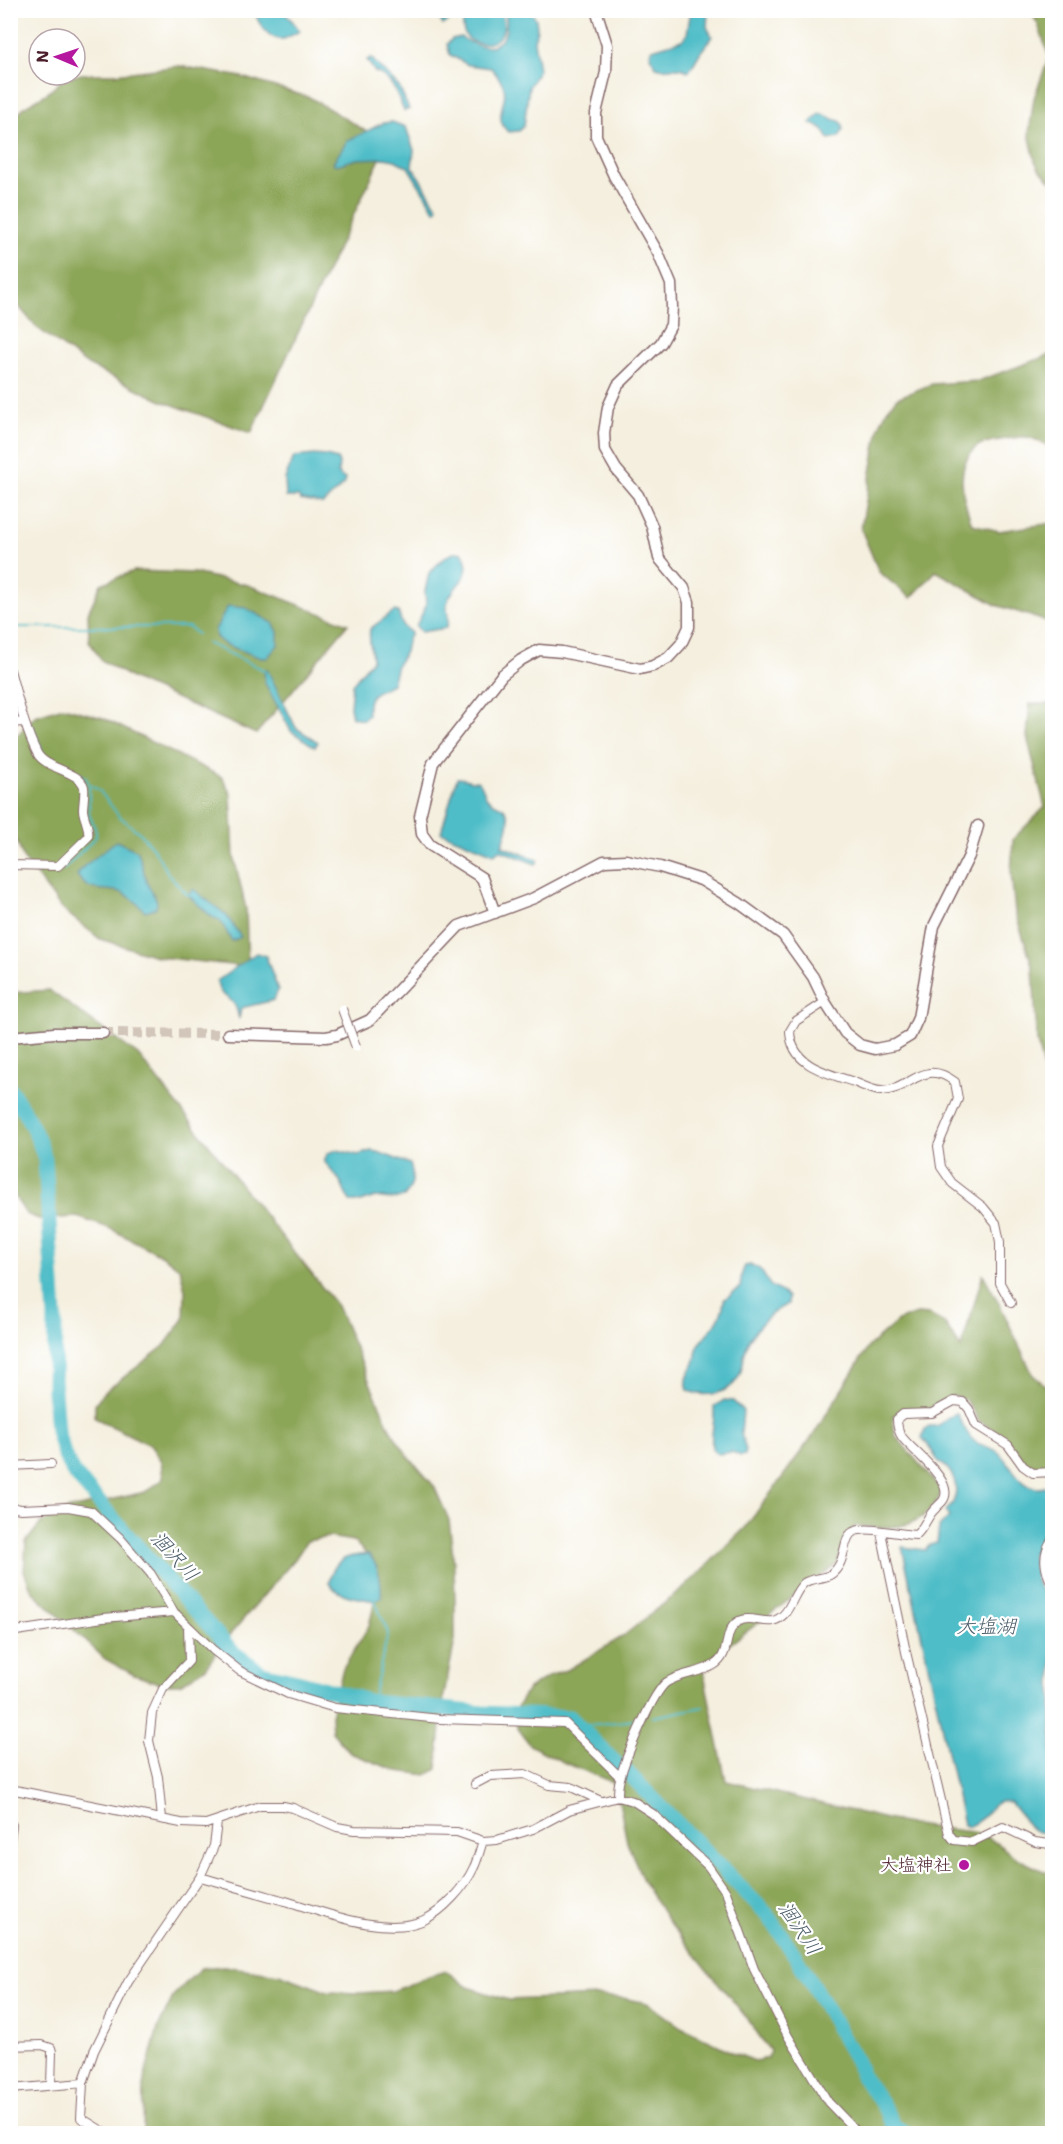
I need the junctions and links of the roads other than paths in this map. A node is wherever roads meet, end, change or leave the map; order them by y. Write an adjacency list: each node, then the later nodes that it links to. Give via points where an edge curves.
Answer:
1 (596, 10): 7 (street, via 607,45 596,136 658,253 671,284 672,307 671,325 661,343 618,385 608,407 604,450 638,495 652,526 659,558 684,588 689,602 688,627 681,644 668,658 640,669 539,650 502,675 433,763 420,816 422,834 430,845 482,878)
2 (10, 670): 3 (street)
3 (24, 722): 4 (street); 6 (street, via 38,755 80,780 89,830 88,837 58,866)
4 (10, 723)
5 (978, 826): 8 (street, via 969,856 934,926 922,1003 910,1036 895,1045 875,1049 860,1045 846,1033)
6 (10, 866)
7 (495, 913): 8 (street, via 534,898 604,861 626,860 660,867 701,880 783,935 813,977); 11 (street, via 459,926 370,1020 337,1035)
8 (825, 1002): 14 (street, via 796,1021 790,1032 794,1051 803,1061 880,1091 935,1072 954,1082 958,1099 938,1146 941,1167 952,1183 983,1207 996,1223 1000,1283)
9 (342, 1010): 13 (street, bridge)
10 (104, 1033): 12 (street)
11 (228, 1034)
12 (10, 1037)
13 (356, 1047)
14 (1011, 1303)
15 (51, 1464): 16 (street)
16 (10, 1466)
17 (1053, 1472): 19 (street, via 1033,1473 1023,1466 1008,1445 976,1425 963,1402 954,1401 932,1413 903,1414 897,1419 901,1437 924,1457 946,1492 916,1535)
18 (10, 1507): 22 (street, via 92,1511 151,1574)
19 (881, 1532): 25 (street, via 855,1531 849,1535 839,1566 829,1575 806,1582 796,1591 784,1614 774,1621 737,1622 724,1656 715,1665 668,1681 658,1690); 35 (street, via 949,1834 954,1840 972,1842 1003,1827)
20 (1053, 1540): 21 (street, via 1044,1566)
21 (1053, 1583)
22 (174, 1612): 23 (street); 24 (street)
23 (188, 1626): 25 (street, via 240,1671 288,1694 335,1708 440,1719 565,1723); 30 (street, via 189,1661 163,1689 152,1713 149,1741)
24 (10, 1632)
25 (620, 1778): 28 (street)
26 (475, 1784): 29 (street, via 490,1776 525,1774)
27 (10, 1789): 30 (street)
28 (618, 1797): 29 (street); 42 (street, via 653,1814 708,1866 726,1892 754,1969 788,2036 828,2102)
29 (601, 1801): 34 (street, via 569,1810 532,1829)
30 (162, 1819): 31 (street)
31 (217, 1822): 34 (street, via 260,1806 283,1806 354,1830 457,1832); 36 (street, via 214,1846)
32 (10, 1825): 33 (street)
33 (10, 1841)
34 (483, 1841): 36 (street, via 474,1868 458,1891 422,1921 403,1926 341,1917)
35 (1053, 1847)
36 (200, 1877): 38 (street, via 128,1982)
37 (10, 2046): 39 (street, via 42,2044 51,2048)
38 (83, 2082): 39 (street); 41 (street, via 81,2118)
39 (51, 2085): 40 (street)
40 (10, 2089)
41 (107, 2133)
42 (859, 2133)

